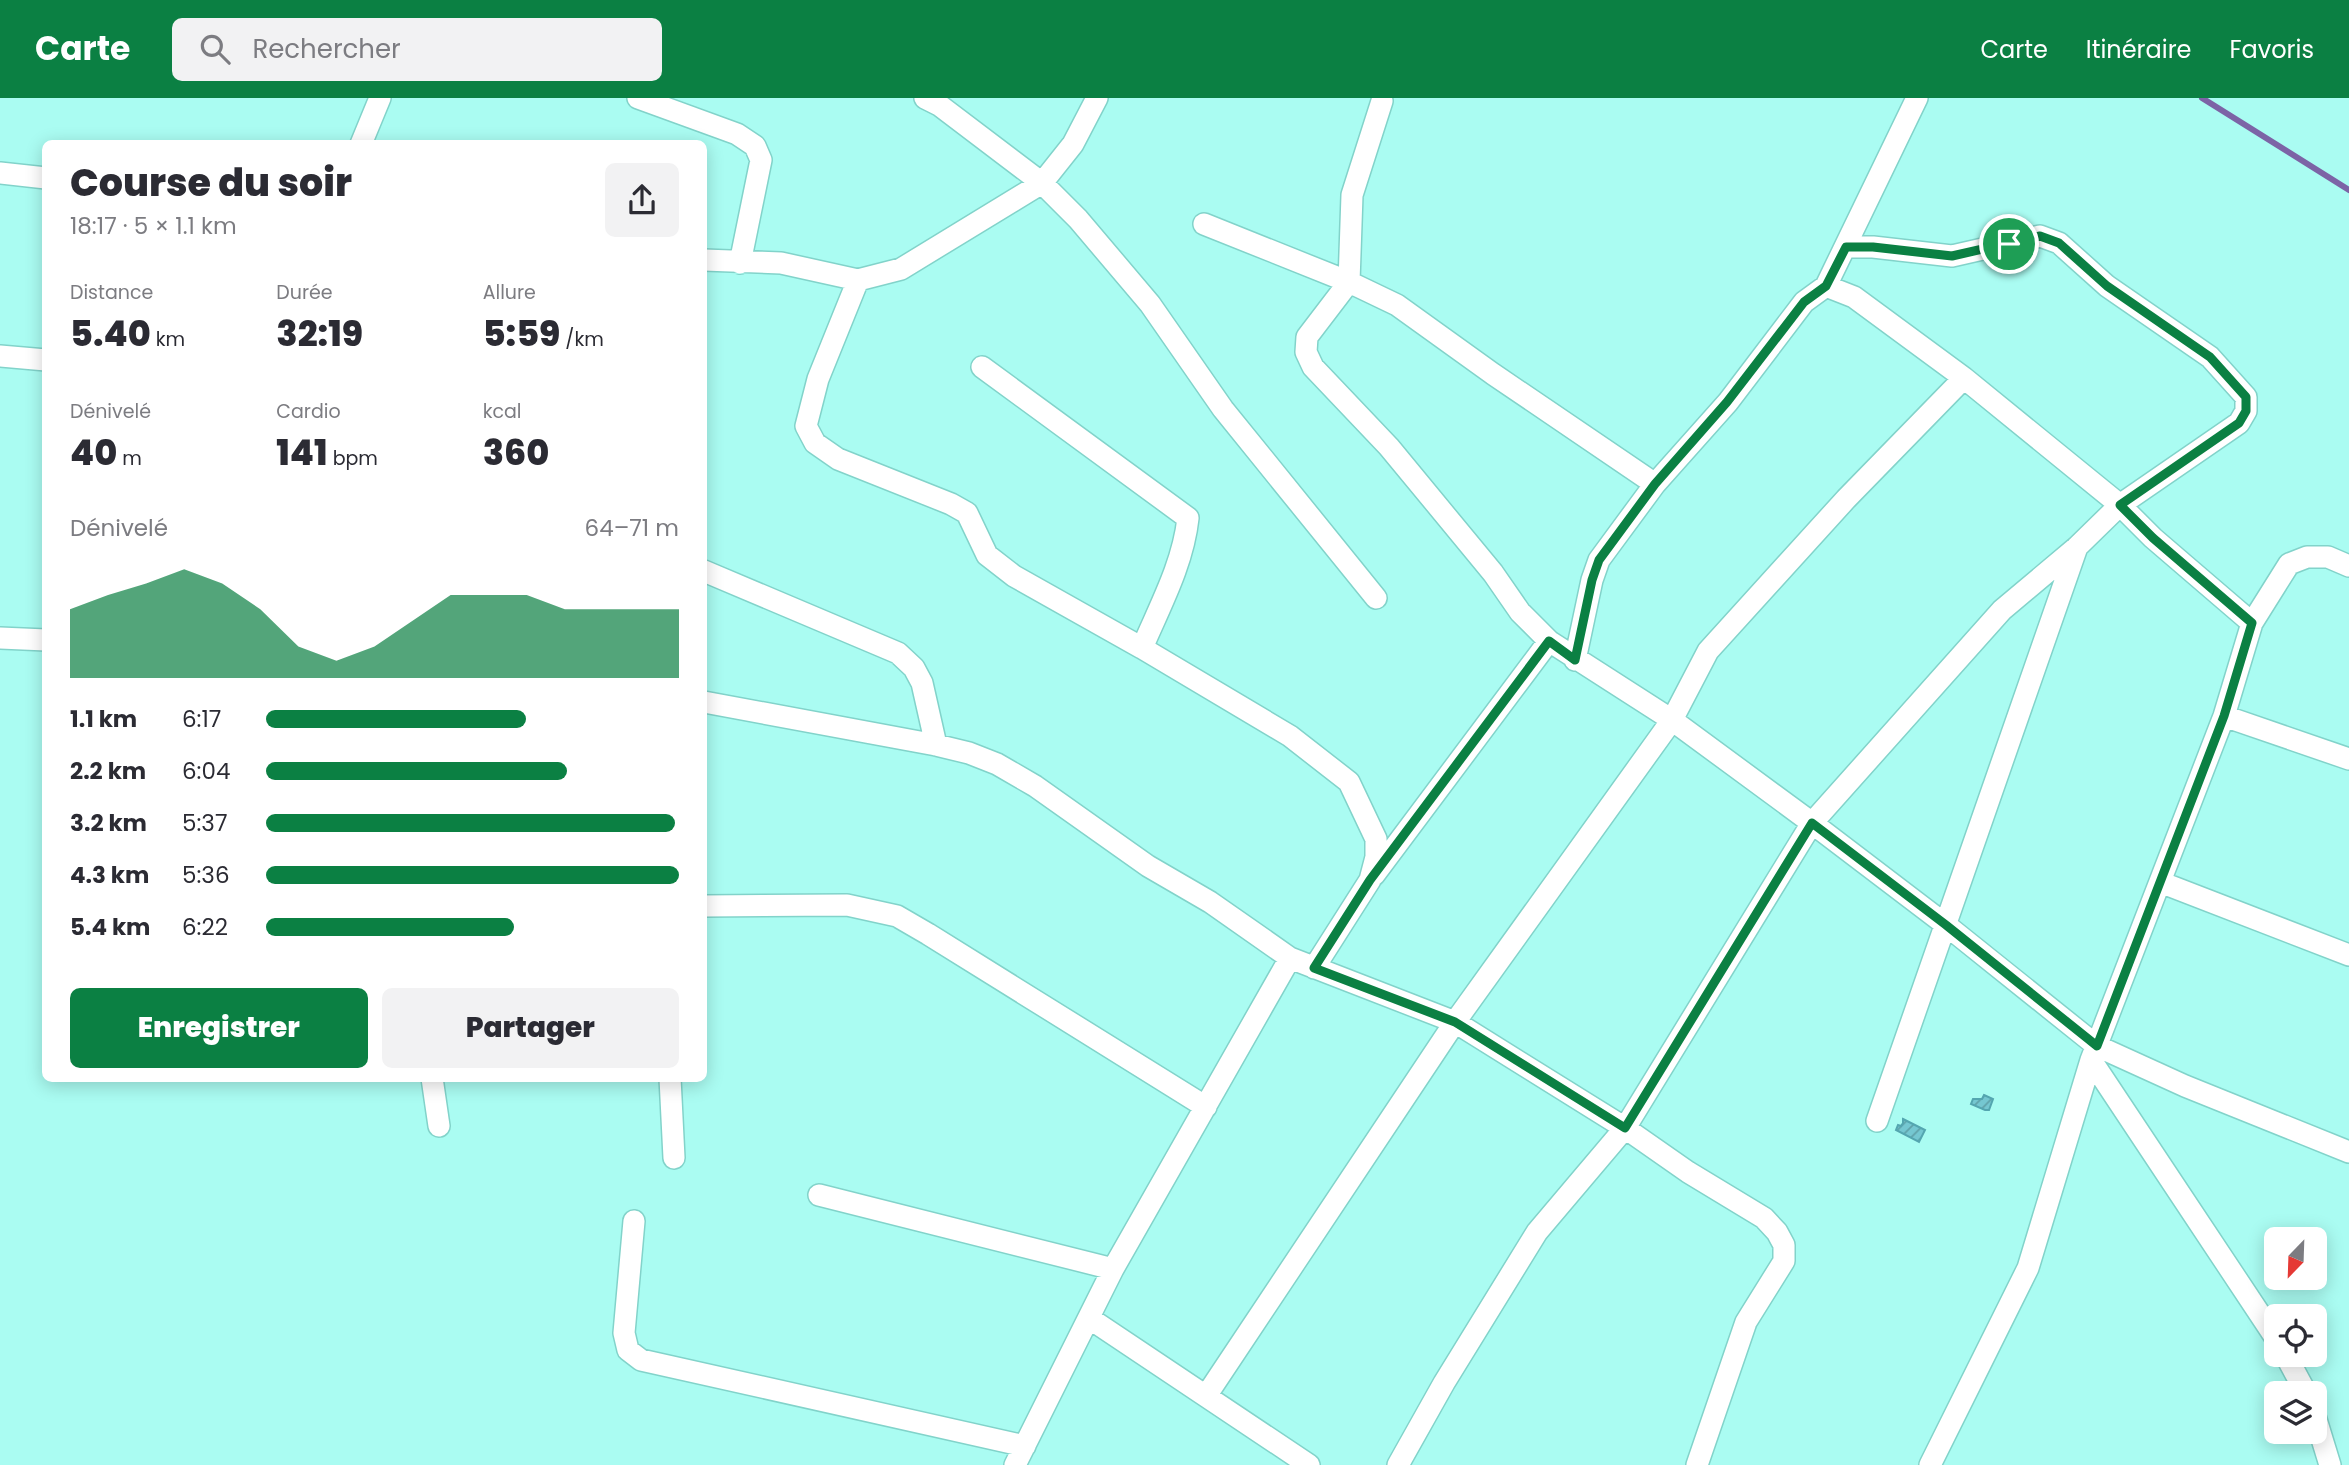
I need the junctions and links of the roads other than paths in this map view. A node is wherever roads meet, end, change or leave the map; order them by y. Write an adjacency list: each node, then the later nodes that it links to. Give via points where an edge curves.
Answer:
1 (380, 98): 7 (street)
2 (638, 98): 14 (street, via 737,134 755,146 761,160)
3 (925, 98): 10 (street)
4 (1097, 98): 10 (street, via 1073,144)
5 (1917, 98): 12 (street)
6 (1382, 101): 16 (street, via 1352,195)
7 (363, 140)
8 (0, 173): 9 (street)
9 (42, 178)
10 (1042, 183): 15 (street, via 901,269); 27 (street, via 1150,304 1223,409)
11 (1204, 224): 16 (street)
12 (1846, 247): 17 (street); 23 (street, via 1952,256 2040,236 2059,243 2107,286 2210,357 2246,397 2246,411 2239,423)
13 (707, 260): 14 (street)
14 (740, 263): 15 (street, via 781,262)
15 (858, 280): 32 (street, via 818,379 806,426 815,443 838,458 967,513 987,555 1014,576)
16 (1349, 282): 22 (street, via 1397,305); 31 (street, via 1307,337 1306,352 1313,367 1389,447 1520,612)
17 (1826, 286): 21 (street, via 1854,297); 22 (street, via 1804,302 1727,402)
18 (0, 356): 19 (street)
19 (42, 360)
20 (982, 367): 32 (street, via 1188,518 1175,572)
21 (1964, 378): 23 (street); 36 (street, via 1846,499 1709,652)
22 (1655, 484): 33 (street, via 1599,560)
23 (2120, 505): 24 (street); 28 (street)
24 (2077, 547): 39 (street, via 2002,610); 43 (street)
25 (2349, 566): 28 (street, via 2328,557 2307,557 2289,564)
26 (707, 572): 37 (street, via 898,653 915,668 922,683)
27 (1376, 598)
28 (2252, 623): 35 (street)
29 (0, 638): 30 (street)
30 (42, 640)
31 (1549, 641): 33 (street); 40 (street)
32 (1142, 648): 40 (street, via 1290,736 1349,782 1376,839)
33 (1575, 660): 36 (street)
34 (707, 703): 37 (street)
35 (2224, 716): 38 (street); 41 (street)
36 (1672, 720): 39 (street); 47 (street)
37 (936, 746): 45 (street, via 997,764 1035,786)
38 (2349, 760)
39 (1812, 823): 43 (street); 54 (street)
40 (1370, 880): 46 (street)
41 (2160, 882): 44 (street); 48 (street)
42 (707, 906): 51 (street, via 847,905 897,916)
43 (1946, 925): 48 (street); 52 (street)
44 (2349, 955)
45 (1290, 958): 46 (street); 51 (street)
46 (1314, 968): 47 (street)
47 (1455, 1022): 54 (street); 62 (street)
48 (2094, 1053): 55 (street); 61 (street); 68 (street, via 2028,1268)
49 (433, 1082): 53 (street)
50 (670, 1082): 56 (street)
51 (1206, 1107): 59 (street)
52 (1877, 1121)
53 (439, 1126)
54 (1625, 1128): 66 (street, via 1538,1232); 67 (street, via 1764,1219 1784,1245 1784,1261 1746,1322)
55 (2349, 1152)
56 (674, 1158)
57 (819, 1195): 59 (street)
58 (634, 1221): 64 (street, via 624,1333 628,1350 641,1360)
59 (1113, 1269): 60 (street)
60 (1089, 1318): 62 (street); 64 (street)
61 (2264, 1319)
62 (1206, 1396): 65 (street)
63 (2323, 1444): 69 (street)
64 (1020, 1455)
65 (1309, 1465)
66 (1398, 1465)
67 (1697, 1465)
68 (1930, 1465)
69 (2329, 1465)

